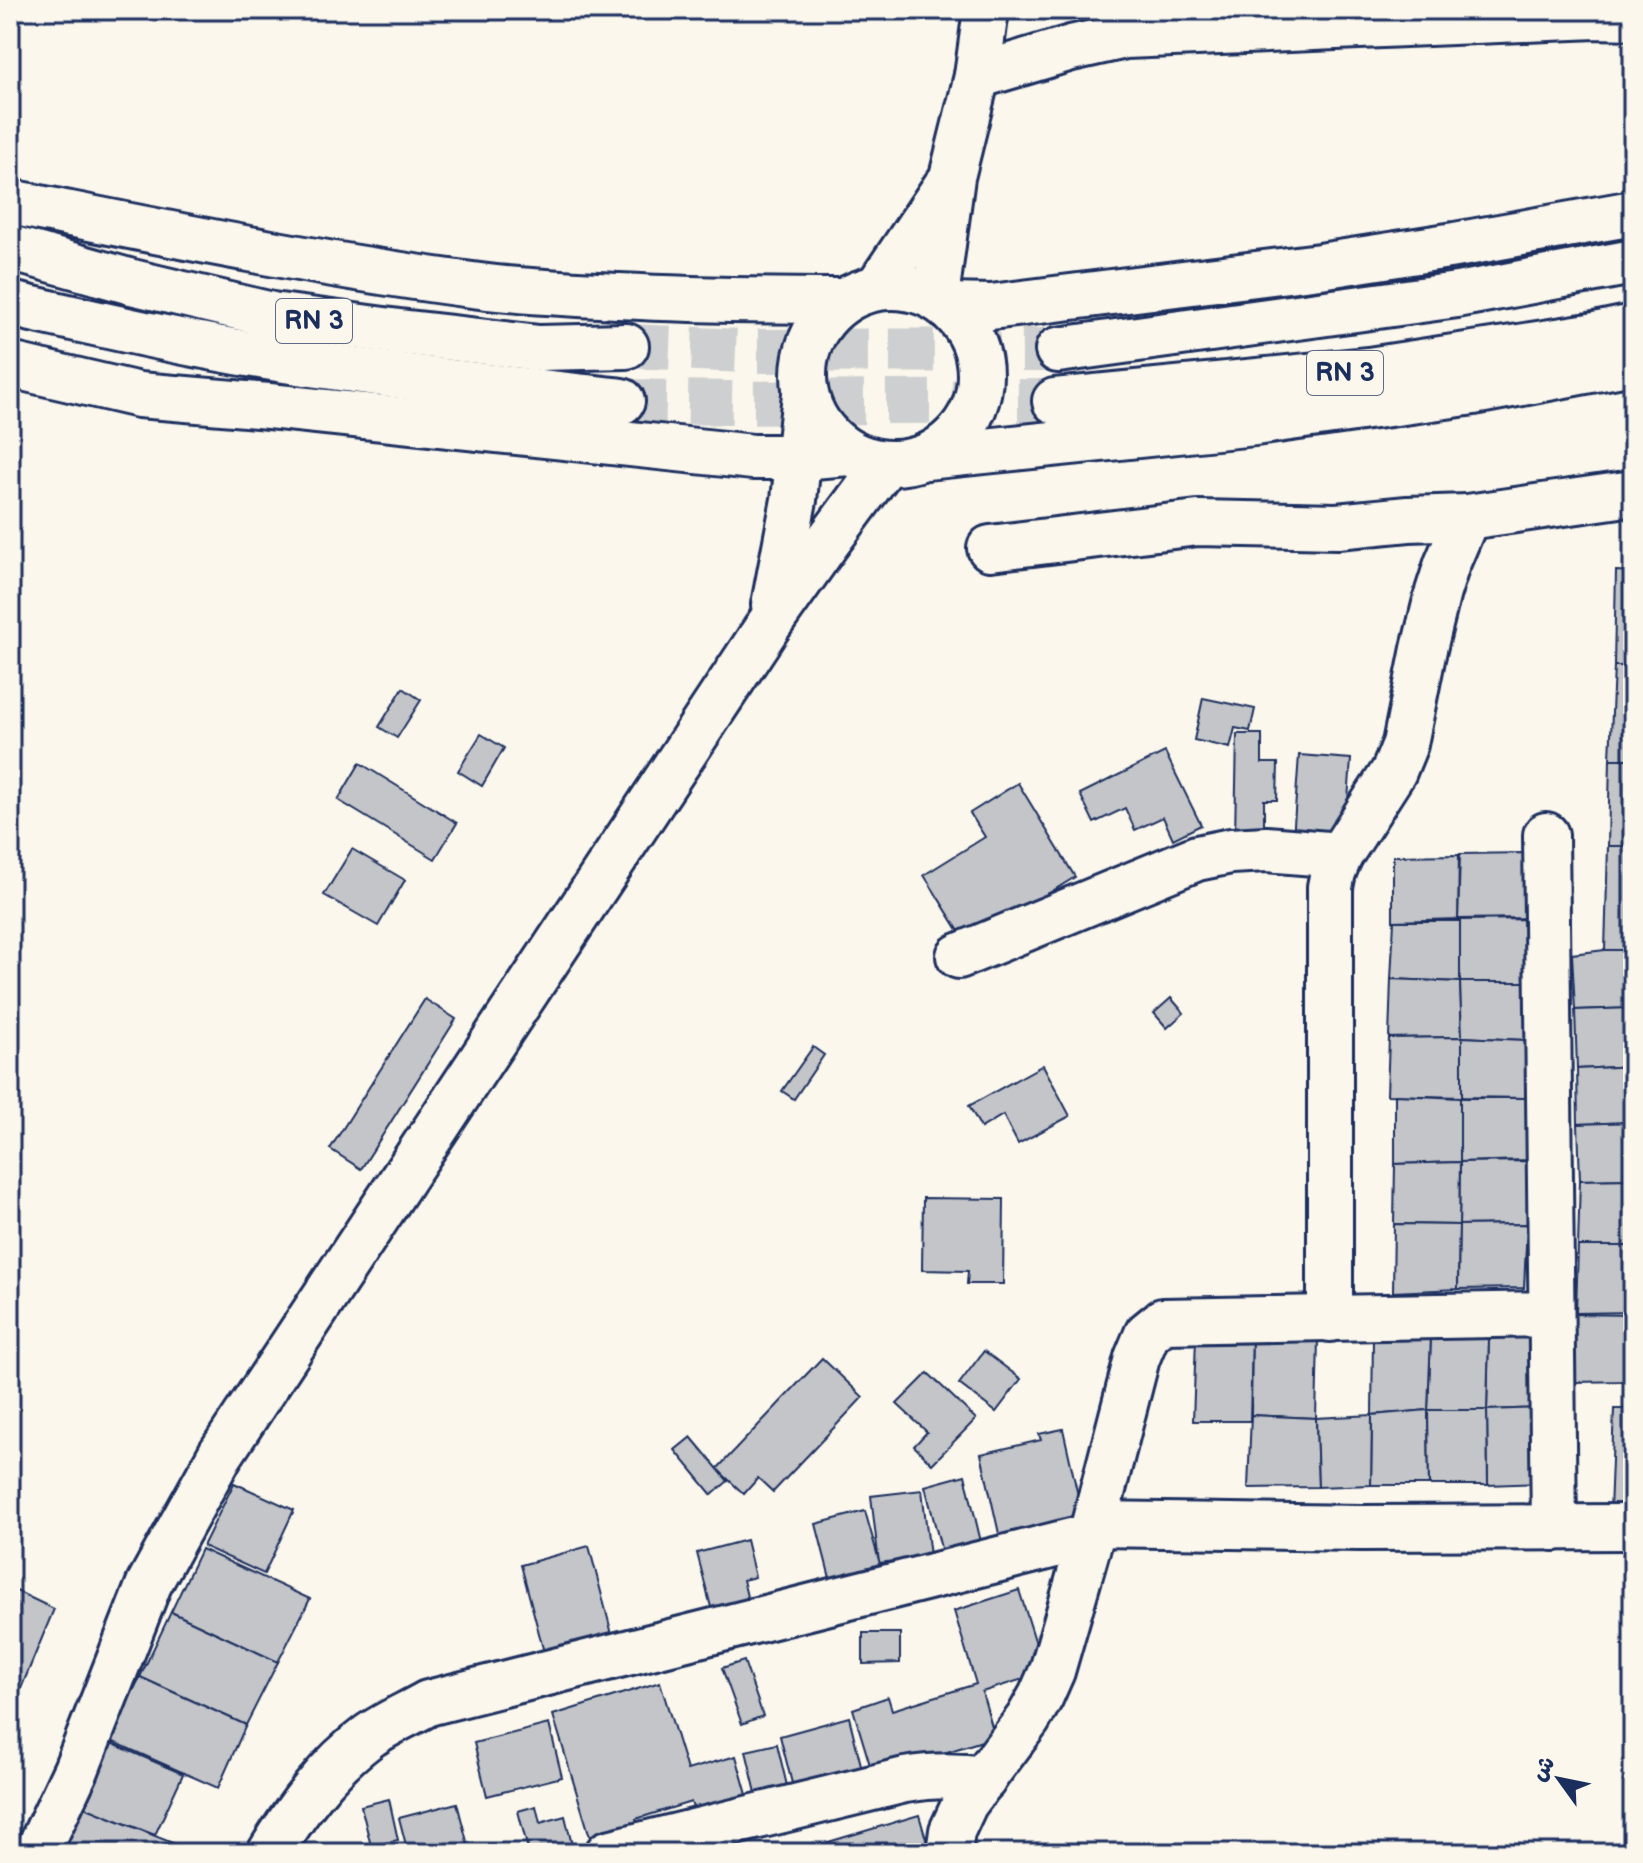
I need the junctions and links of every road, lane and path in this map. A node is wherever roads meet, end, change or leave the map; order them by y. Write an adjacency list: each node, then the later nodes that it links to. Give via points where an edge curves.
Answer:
1 (986, 10): 3 (main road)
2 (1633, 17): 3 (main road, via 1125,36)
3 (977, 76): 4 (main road)
4 (952, 177): 9 (main road); 10 (main road)
5 (10, 202): 9 (main road, via 266,253 482,287 670,298)
6 (1633, 213): 10 (main road, via 1320,266 991,307)
7 (10, 248): 13 (main road, RN 3, via 272,315 539,348)
8 (1633, 262): 14 (main road, RN 3, via 1457,295)
9 (861, 294): 10 (main road, via 898,286); 17 (main road, via 823,319 810,341)
10 (943, 302): 21 (main road, via 963,321 980,358 978,398 958,433 943,447)
11 (10, 304): 18 (main road, RN 3, via 266,357)
12 (1633, 327): 19 (main road, RN 3, via 1369,370)
13 (626, 346)
14 (1058, 350)
15 (1633, 362): 21 (main road, via 1474,392 1255,423)
16 (10, 365): 20 (main road, via 139,395 753,457)
17 (805, 394): 20 (main road); 21 (main road, via 821,428 834,441)
18 (622, 401)
19 (1055, 401)
20 (800, 457): 21 (main road); 25 (main road)
21 (887, 458): 25 (main road)
22 (1633, 493): 23 (main road)
23 (1467, 517): 24 (main road, via 1337,526 1198,523); 27 (main road, via 1438,592 1405,744 1394,771)
24 (990, 548)
25 (768, 626): 35 (main road, via 220,1455 149,1584 76,1770)
26 (1546, 835): 29 (main road)
27 (1340, 855): 28 (main road, via 1266,849 1197,858); 30 (main road, via 1329,903)
28 (959, 956)
29 (1551, 1314): 30 (main road); 32 (main road)
30 (1330, 1319): 33 (main road, via 1163,1321 1147,1334)
31 (1633, 1527): 32 (main road)
32 (1554, 1528): 33 (main road)
33 (1093, 1530): 34 (main road, via 1052,1671 1028,1719); 36 (main road, via 428,1703 370,1735 332,1767)
34 (984, 1779): 37 (main road, via 924,1776); 38 (main road, via 965,1803)
35 (37, 1853)
36 (270, 1853)
37 (608, 1853)
38 (949, 1853)

